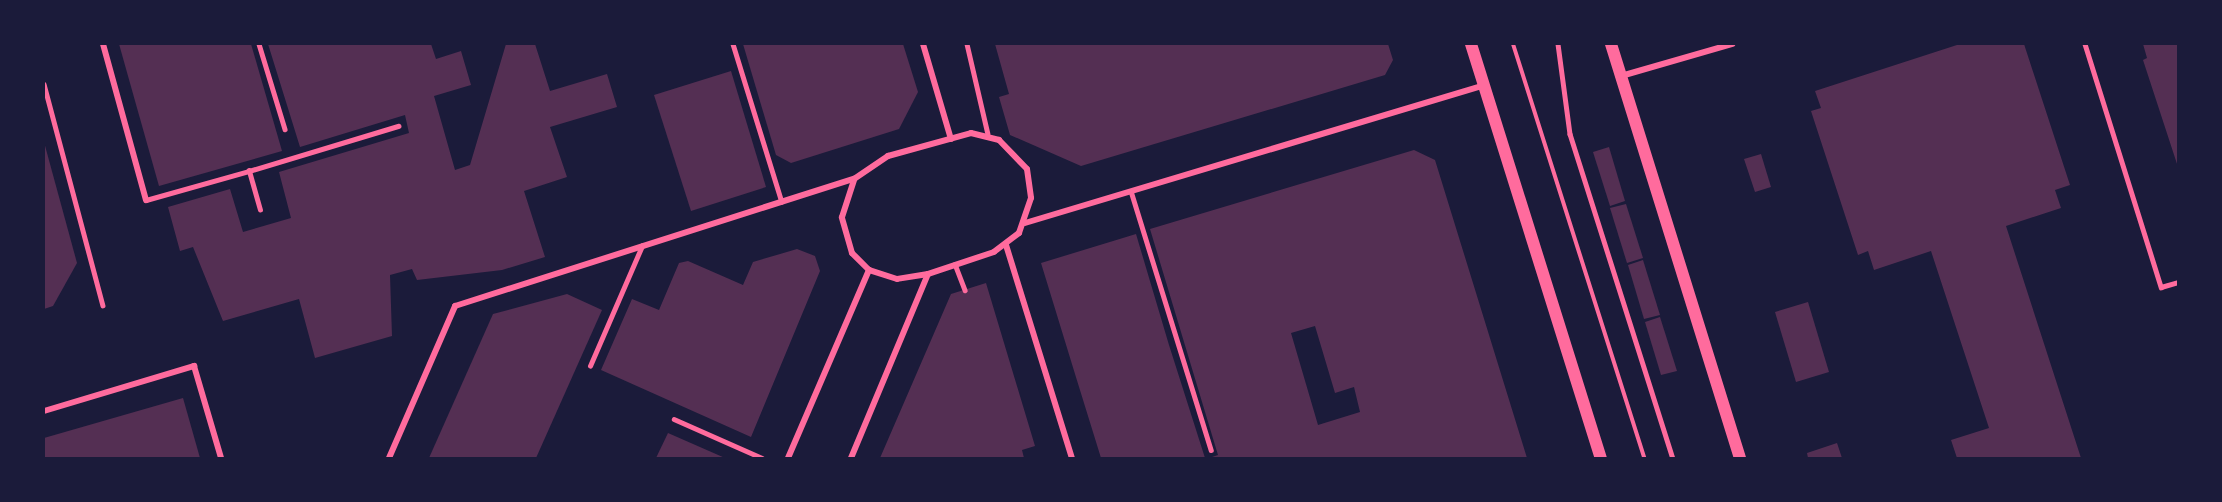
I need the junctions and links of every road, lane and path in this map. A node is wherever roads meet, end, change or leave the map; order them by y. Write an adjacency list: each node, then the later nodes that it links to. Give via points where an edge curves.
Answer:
1 (103, 44): 22 (street)
2 (259, 44): 16 (lane)
3 (733, 44): 23 (lane)
4 (922, 44): 18 (street)
5 (967, 44): 17 (lane)
6 (1471, 44): 14 (main road)
7 (1513, 44): 45 (path)
8 (1558, 44): 46 (lane, via 1570,135)
9 (1611, 44): 12 (main road)
10 (1732, 44): 12 (street)
11 (2085, 44): 31 (lane, via 2161,287)
12 (1621, 76): 47 (main road)
13 (44, 84): 33 (lane)
14 (1484, 85): 21 (street); 44 (main road)
15 (398, 126): 19 (lane)
16 (285, 129)
17 (988, 134): 18 (street); 25 (street, via 1015,152 1027,169 1031,192)
18 (951, 139): 20 (street, via 888,156)
19 (249, 171): 22 (lane); 24 (lane)
20 (854, 179): 23 (street); 29 (street, via 842,217 845,236)
21 (1131, 191): 25 (street); 37 (lane)
22 (146, 200)
23 (782, 202): 27 (street)
24 (260, 210)
25 (1024, 223): 26 (street)
26 (1006, 245): 28 (street); 43 (street)
27 (642, 246): 34 (lane); 39 (street, via 455,306)
28 (955, 264): 30 (street); 32 (lane)
29 (868, 270): 30 (street, via 897,279); 41 (street)
30 (928, 274): 42 (street)
31 (2178, 282)
32 (965, 290)
33 (103, 305)
34 (590, 366)
35 (44, 411): 38 (street, via 194,366)
36 (674, 419): 40 (lane)
37 (1211, 450)
38 (221, 459)
39 (389, 459)
40 (762, 459)
41 (788, 459)
42 (850, 459)
43 (1072, 459)
44 (1601, 459)
45 (1644, 459)
46 (1673, 459)
47 (1740, 459)

